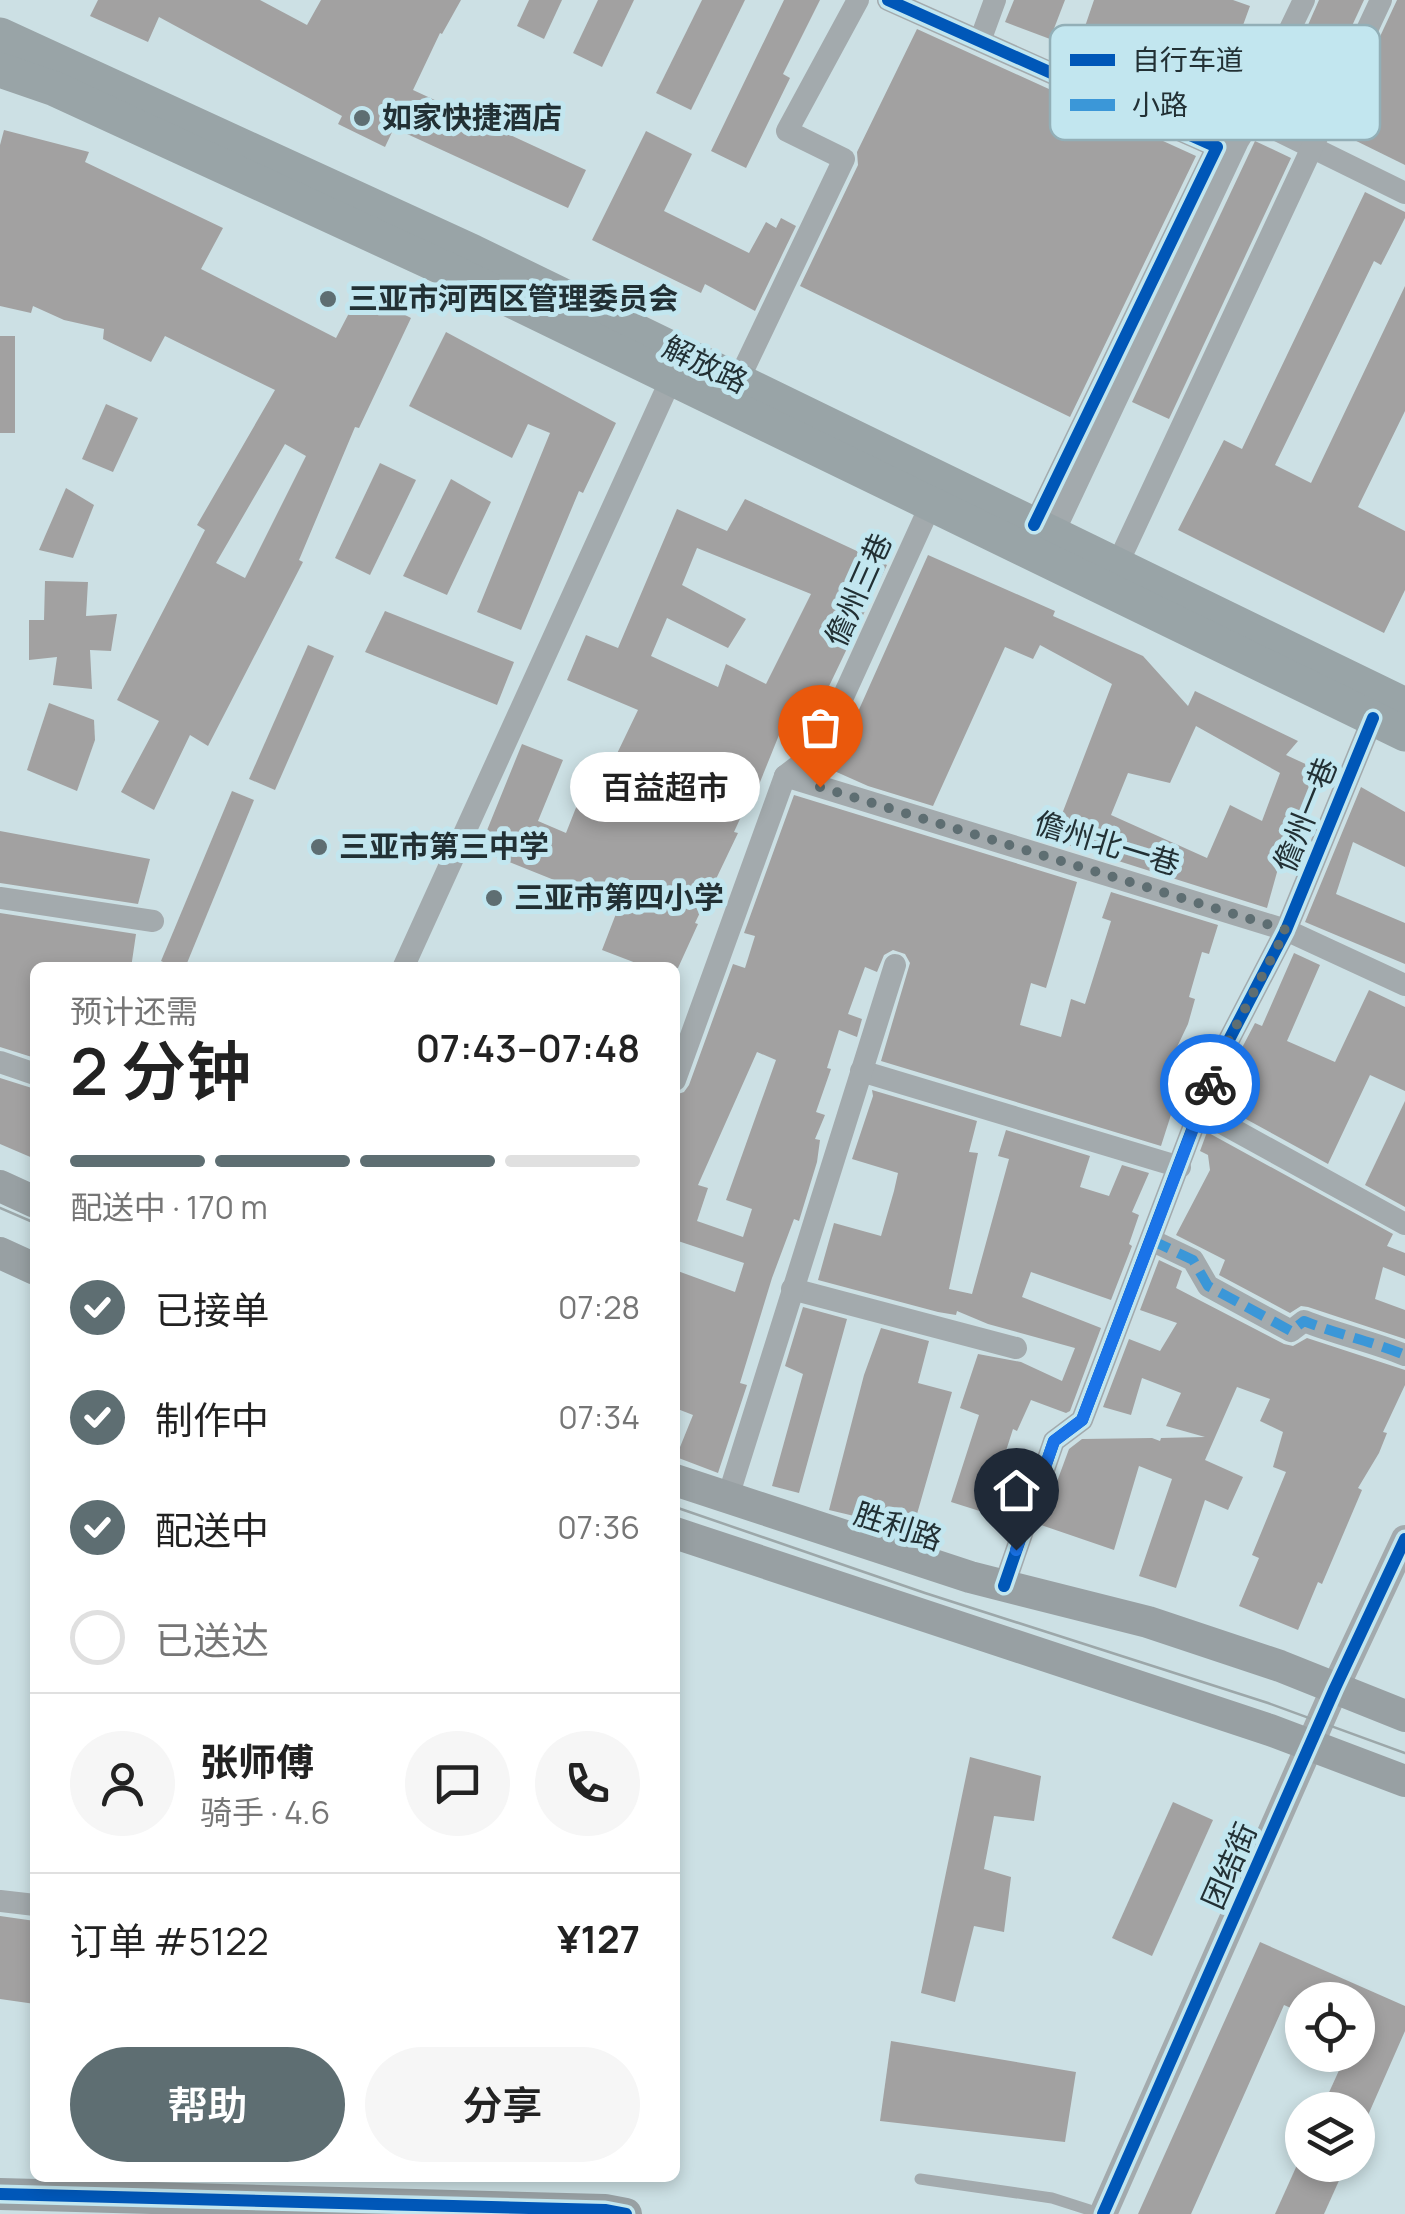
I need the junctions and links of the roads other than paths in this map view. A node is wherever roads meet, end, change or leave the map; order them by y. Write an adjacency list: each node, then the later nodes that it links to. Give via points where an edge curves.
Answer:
1 (858, 0): 19 (street, via 787,131 844,159)
2 (888, 0): 9 (street)
3 (994, 0): 9 (street)
4 (1304, 0): 6 (street)
5 (1381, 0): 7 (street)
6 (1292, 25)
7 (1369, 25)
8 (0, 35): 19 (main road, 解放路)
9 (980, 41): 11 (street)
10 (0, 70): 18 (main road, 解放路, via 55,89 457,274)
11 (1050, 72)
12 (1201, 140): 21 (street, via 1217,147)
13 (1238, 140): 21 (street)
14 (1295, 140): 16 (street)
15 (1314, 140): 16 (street)
16 (1310, 148): 17 (street); 22 (street)
17 (1405, 194)
18 (670, 379): 20 (main road, 解放路); 29 (street)
19 (738, 381): 21 (main road, 解放路)
20 (930, 504): 23 (main road, 解放路); 25 (street, 儋州三巷, via 828,730 815,753)
21 (1043, 529): 22 (main road, 解放路)
22 (1117, 565): 23 (main road, 解放路)
23 (1389, 711): 24 (main road, 解放路); 28 (street, 儋州一巷)
24 (1405, 734)
25 (784, 776): 28 (street, 儋州北一巷); 33 (street, 儋州三巷)
26 (0, 898): 27 (street)
27 (153, 921)
28 (1286, 930): 31 (street, 儋州北一巷); 36 (street, 儋州一巷, via 1219,1059)
29 (406, 962)
30 (894, 965): 34 (street)
31 (1405, 985)
32 (0, 1062): 35 (street)
33 (680, 1066)
34 (861, 1071): 37 (street); 44 (street)
35 (30, 1072)
36 (1200, 1111): 37 (street, 儋州一巷); 40 (street)
37 (1180, 1167): 41 (street, 儋州一巷)
38 (0, 1186): 39 (main road)
39 (30, 1200)
40 (1405, 1224)
41 (1151, 1240): 46 (street, via 1193,1260 1208,1286 1291,1331 1304,1321); 51 (street, 儋州一巷, via 1082,1420 1054,1441)
42 (0, 1253): 43 (main road)
43 (30, 1267)
44 (792, 1289): 45 (street); 48 (street)
45 (1016, 1348)
46 (1405, 1355)
47 (680, 1482): 48 (main road, 胜利路)
48 (728, 1498): 51 (main road, 胜利路)
49 (680, 1535): 54 (main road)
50 (1405, 1538): 52 (street, 团结街)
51 (1004, 1586): 52 (main road, 胜利路, via 1148,1622)
52 (1335, 1688): 53 (main road, 胜利路); 54 (street, 团结街)
53 (1405, 1716)
54 (1311, 1744): 55 (main road); 62 (street, 团结街)
55 (1405, 1781)
56 (0, 1901): 57 (street)
57 (30, 1905)
58 (920, 2180): 62 (lane, via 1052,2198)
59 (163, 2187): 60 (main road); 61 (main road)
60 (0, 2194)
61 (626, 2214)
62 (1103, 2214)

